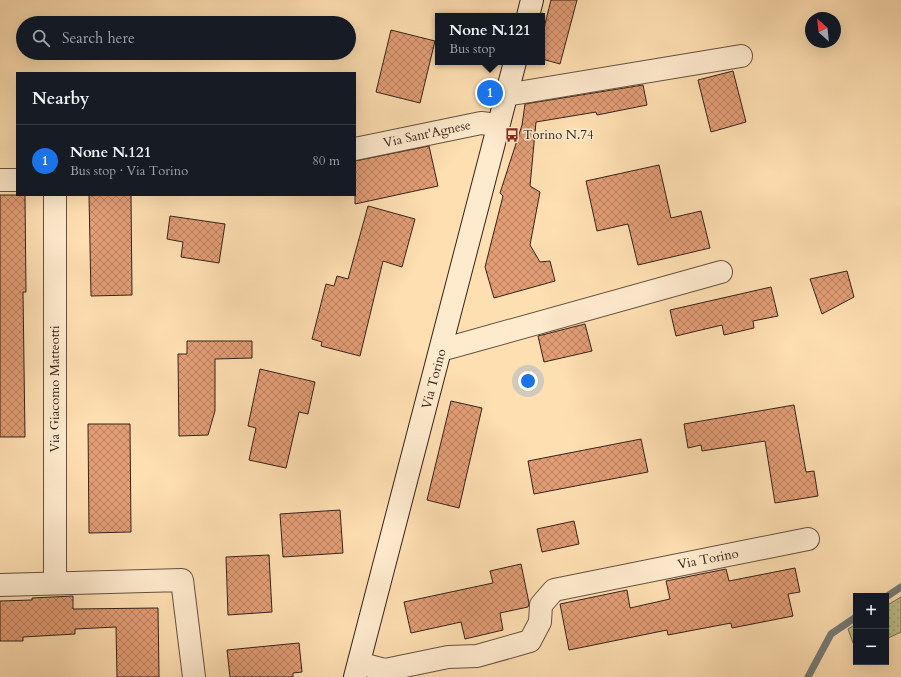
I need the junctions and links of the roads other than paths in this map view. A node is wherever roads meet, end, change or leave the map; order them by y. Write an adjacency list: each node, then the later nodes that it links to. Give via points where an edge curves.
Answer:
1 (532, 0): 2 (street)
2 (529, 13)
3 (741, 56): 5 (street)
4 (514, 65): 5 (street, Via Torino)
5 (506, 95): 6 (street, Via Torino)
6 (498, 125): 7 (street, Via Sant'Agnese, via 481,123); 12 (street, Via Torino)
7 (356, 149)
8 (0, 180): 9 (street)
9 (16, 180)
10 (55, 196): 14 (street, Via Giacomo Matteotti)
11 (721, 272): 12 (street)
12 (441, 350): 16 (street, Via Torino)
13 (808, 539): 16 (street, Via Torino, via 554,590 541,605 540,622 530,641 477,656 448,657 385,670)
14 (55, 583): 15 (street); 17 (street, via 182,580)
15 (0, 585)
16 (357, 670)
17 (194, 677)

